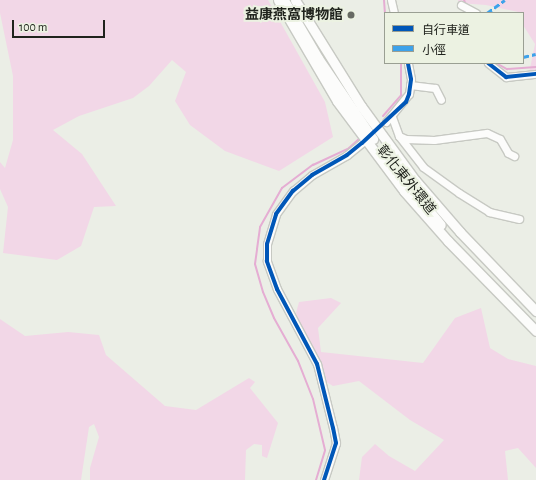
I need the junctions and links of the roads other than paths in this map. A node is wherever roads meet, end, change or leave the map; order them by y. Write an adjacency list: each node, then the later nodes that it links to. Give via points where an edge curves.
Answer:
1 (278, 0): 24 (main road, via 338,101 400,185 448,241)
2 (284, 0): 23 (main road, 彰化東外環道, via 318,58 388,160 451,236)
3 (295, 0): 22 (main road, 彰化東外環道, via 361,106 411,175 464,237)
4 (302, 0): 21 (main road, via 343,71 400,152 462,226)
5 (391, 0): 7 (street)
6 (459, 3): 8 (street); 9 (street)
7 (394, 12)
8 (464, 12)
9 (474, 12)
10 (408, 64): 13 (street)
11 (489, 64): 12 (street, via 506,77)
12 (536, 74)
13 (410, 85): 14 (street, via 435,88); 15 (street, via 406,102)
14 (441, 100)
15 (392, 117): 16 (street); 17 (street)
16 (386, 122)
17 (399, 136): 19 (street, via 434,140 487,133 500,139 508,153); 20 (street, via 423,167 459,193 489,212)
18 (362, 143): 25 (street, via 347,155 312,175 293,191 276,214 267,244 267,261 277,289 318,364 336,443)
19 (514, 156)
20 (519, 219)
21 (536, 304)
22 (536, 311)
23 (536, 323)
24 (536, 331)
25 (324, 480)

